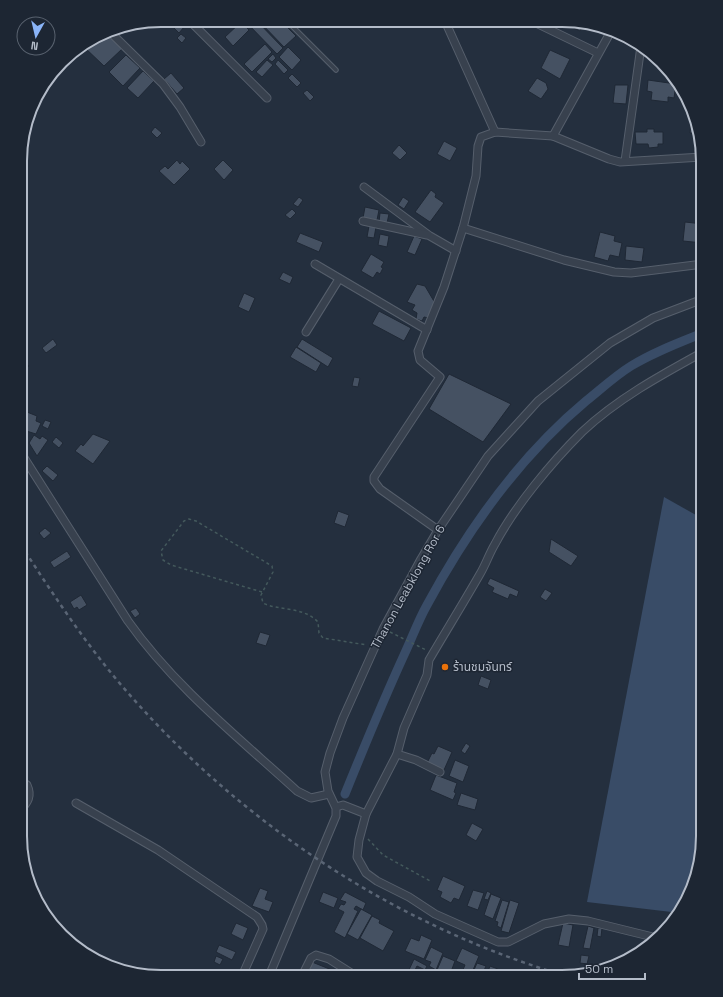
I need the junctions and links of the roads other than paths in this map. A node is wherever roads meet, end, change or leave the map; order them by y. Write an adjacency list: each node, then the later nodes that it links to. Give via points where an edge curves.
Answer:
1 (196, 27): 10 (street)
2 (293, 27): 9 (lane)
3 (448, 27): 11 (street)
4 (544, 27): 8 (street)
5 (114, 36): 13 (street, via 163,84)
6 (608, 36): 8 (street)
7 (640, 52): 15 (street)
8 (598, 53): 12 (street)
9 (336, 70)
10 (267, 98)
11 (495, 132): 12 (street); 18 (street, via 483,136 479,142 476,176)
12 (553, 136): 15 (street, via 609,159)
13 (201, 142)
14 (696, 157): 15 (street)
15 (625, 161)
16 (364, 188): 19 (street)
17 (363, 221): 19 (street)
18 (463, 228): 20 (street); 22 (street, via 564,260 614,272 631,273)
19 (430, 236): 20 (street)
20 (456, 251): 25 (street)
21 (315, 264): 23 (street)
22 (696, 265)
23 (339, 279): 25 (street); 26 (street)
24 (696, 302): 29 (street, Thanon Leabklong Ror 6, via 653,318 621,335 553,388 520,419 488,456)
25 (427, 330): 29 (street, via 418,357 440,377 374,477 380,489)
26 (306, 332)
27 (696, 356): 30 (street, via 652,381 602,416 567,448 538,482 495,544 429,660 428,675 404,728)
28 (27, 462): 33 (street, via 146,647 195,698 297,791 311,798)
29 (438, 530): 33 (street, Thanon Leabklong Ror 6, via 383,629 343,718 326,764 325,779)
30 (397, 754): 31 (street); 37 (street)
31 (440, 772)
32 (27, 785): 34 (street, via 30,796)
33 (329, 794): 36 (street, Thanon Leabklong Ror 6)
34 (27, 801)
35 (76, 803): 39 (street, via 158,850 260,921 262,934)
36 (336, 806): 37 (street, via 343,805); 40 (street, via 334,821)
37 (366, 814): 38 (street, via 357,857 369,875 436,914 498,942 506,942 544,924 569,919 588,921)
38 (651, 936)
39 (245, 970)
40 (272, 970)
41 (305, 970): 42 (street, via 316,954)
42 (346, 970)

